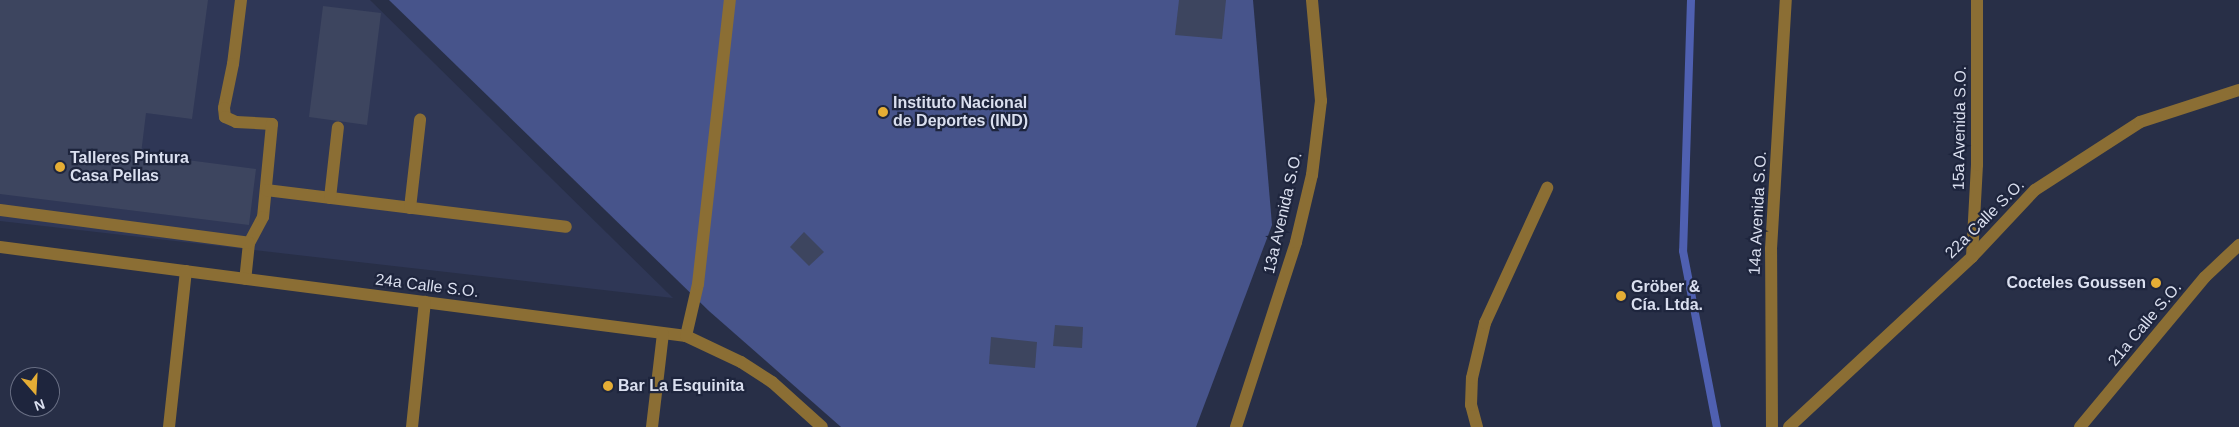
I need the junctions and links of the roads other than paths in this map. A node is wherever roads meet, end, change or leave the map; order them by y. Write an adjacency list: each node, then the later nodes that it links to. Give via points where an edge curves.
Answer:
1 (241, 0): 10 (street, via 225,117 236,122 272,124)
2 (730, 0): 23 (street, via 698,284)
3 (1312, 0): 28 (street, 13a Avenida S.O., via 1321,101 1312,175 1296,242)
4 (1786, 0): 30 (street, 14a Avenida S.O., via 1771,249)
5 (1977, 0): 18 (street, 15a Avenida S.O., via 1978,165)
6 (2239, 90): 18 (street, 22a Calle S.O., via 2140,122 2036,190)
7 (420, 120): 12 (street)
8 (338, 127): 11 (street)
9 (1547, 188): 29 (street, via 1485,322 1472,378 1471,406)
10 (266, 190): 11 (street); 15 (street, via 263,217)
11 (330, 198): 12 (street)
12 (410, 208): 14 (street)
13 (0, 210): 15 (street)
14 (566, 227)
15 (249, 243): 20 (street)
16 (2239, 245): 32 (street, 21a Calle S.O., via 2205,277)
17 (0, 247): 19 (street, 24a Calle S.O.)
18 (1972, 256): 31 (street, 22a Calle S.O.)
19 (186, 271): 20 (street, 24a Calle S.O.); 24 (street)
20 (245, 279): 21 (street, 24a Calle S.O.)
21 (425, 302): 22 (street, 24a Calle S.O.); 25 (street)
22 (664, 334): 23 (street, 24a Calle S.O.); 26 (street)
23 (686, 336): 27 (street, 24a Calle S.O., via 741,362 772,382)
24 (169, 427)
25 (412, 427)
26 (652, 427)
27 (822, 427)
28 (1236, 427)
29 (1477, 427)
30 (1772, 427)
31 (1789, 427)
32 (2080, 427)

